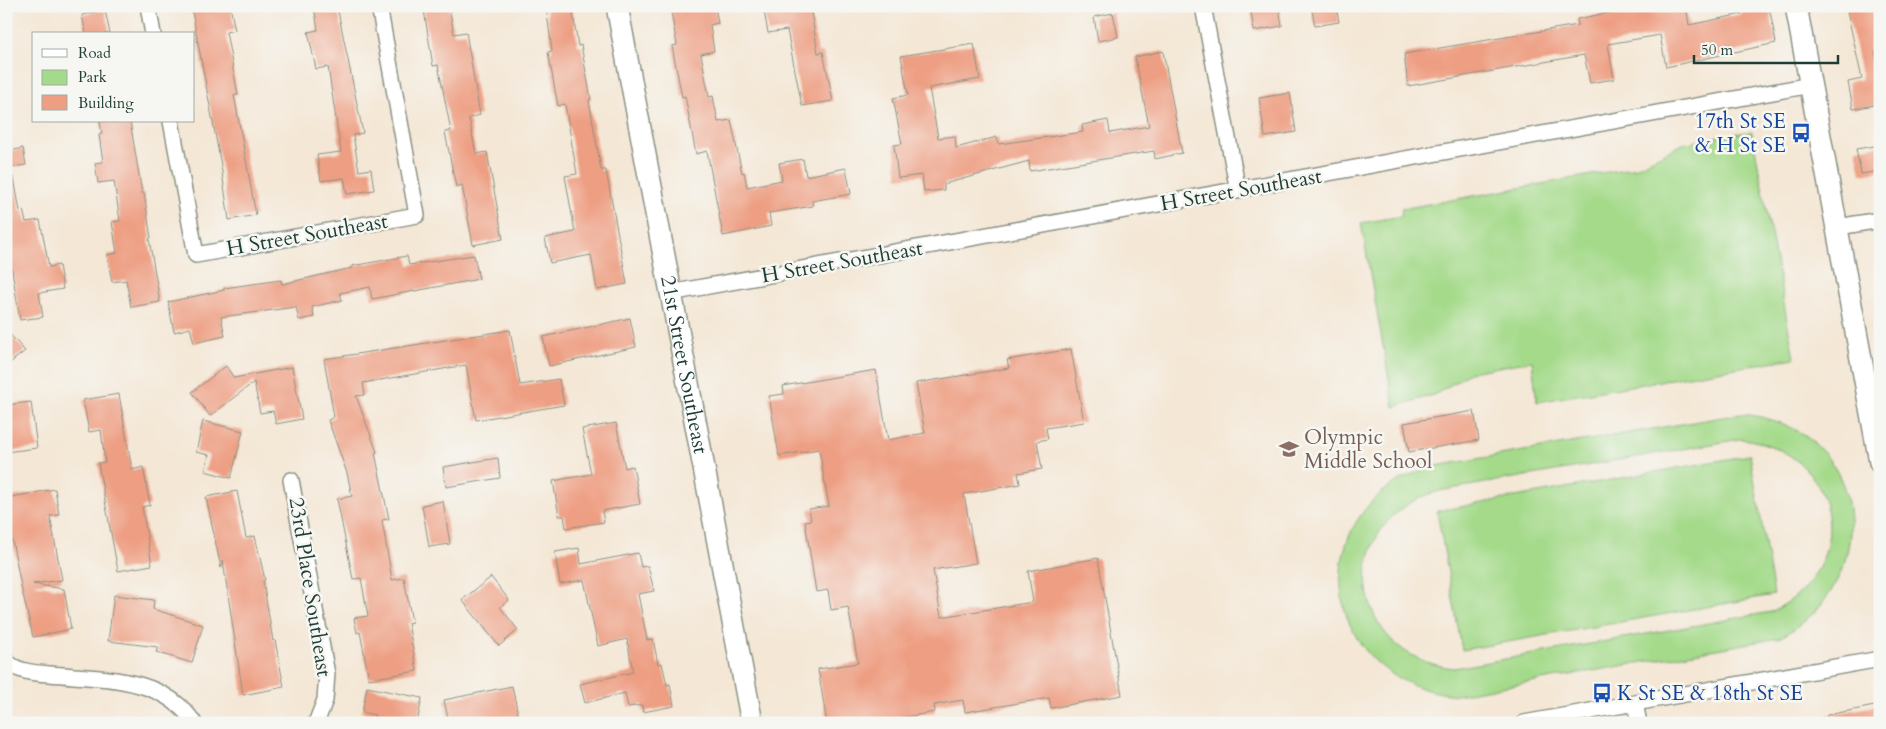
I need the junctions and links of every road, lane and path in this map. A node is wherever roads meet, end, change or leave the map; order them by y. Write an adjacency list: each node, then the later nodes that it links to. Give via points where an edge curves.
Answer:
1 (148, 6): 6 (street)
2 (379, 6): 8 (street, H Street Southeast, via 417,215 196,255)
3 (617, 6): 12 (street, 21st Street Southeast)
4 (1203, 6): 9 (street)
5 (1796, 6): 7 (street)
6 (154, 32)
7 (1811, 85): 9 (street, H Street Southeast); 11 (street)
8 (170, 122)
9 (1238, 191): 12 (street, H Street Southeast)
10 (1880, 220): 11 (street)
11 (1838, 227): 13 (street)
12 (670, 293): 20 (street, 21st Street Southeast)
13 (1880, 462)
14 (291, 480): 19 (street, 23rd Place Southeast, via 327,674 325,700)
15 (1880, 659): 17 (street)
16 (6, 661): 18 (street, via 12,667 38,673 134,682 169,697 187,711)
17 (1636, 703): 21 (street); 22 (street)
18 (194, 723)
19 (316, 723)
20 (752, 723)
21 (1524, 723)
22 (1639, 723)

